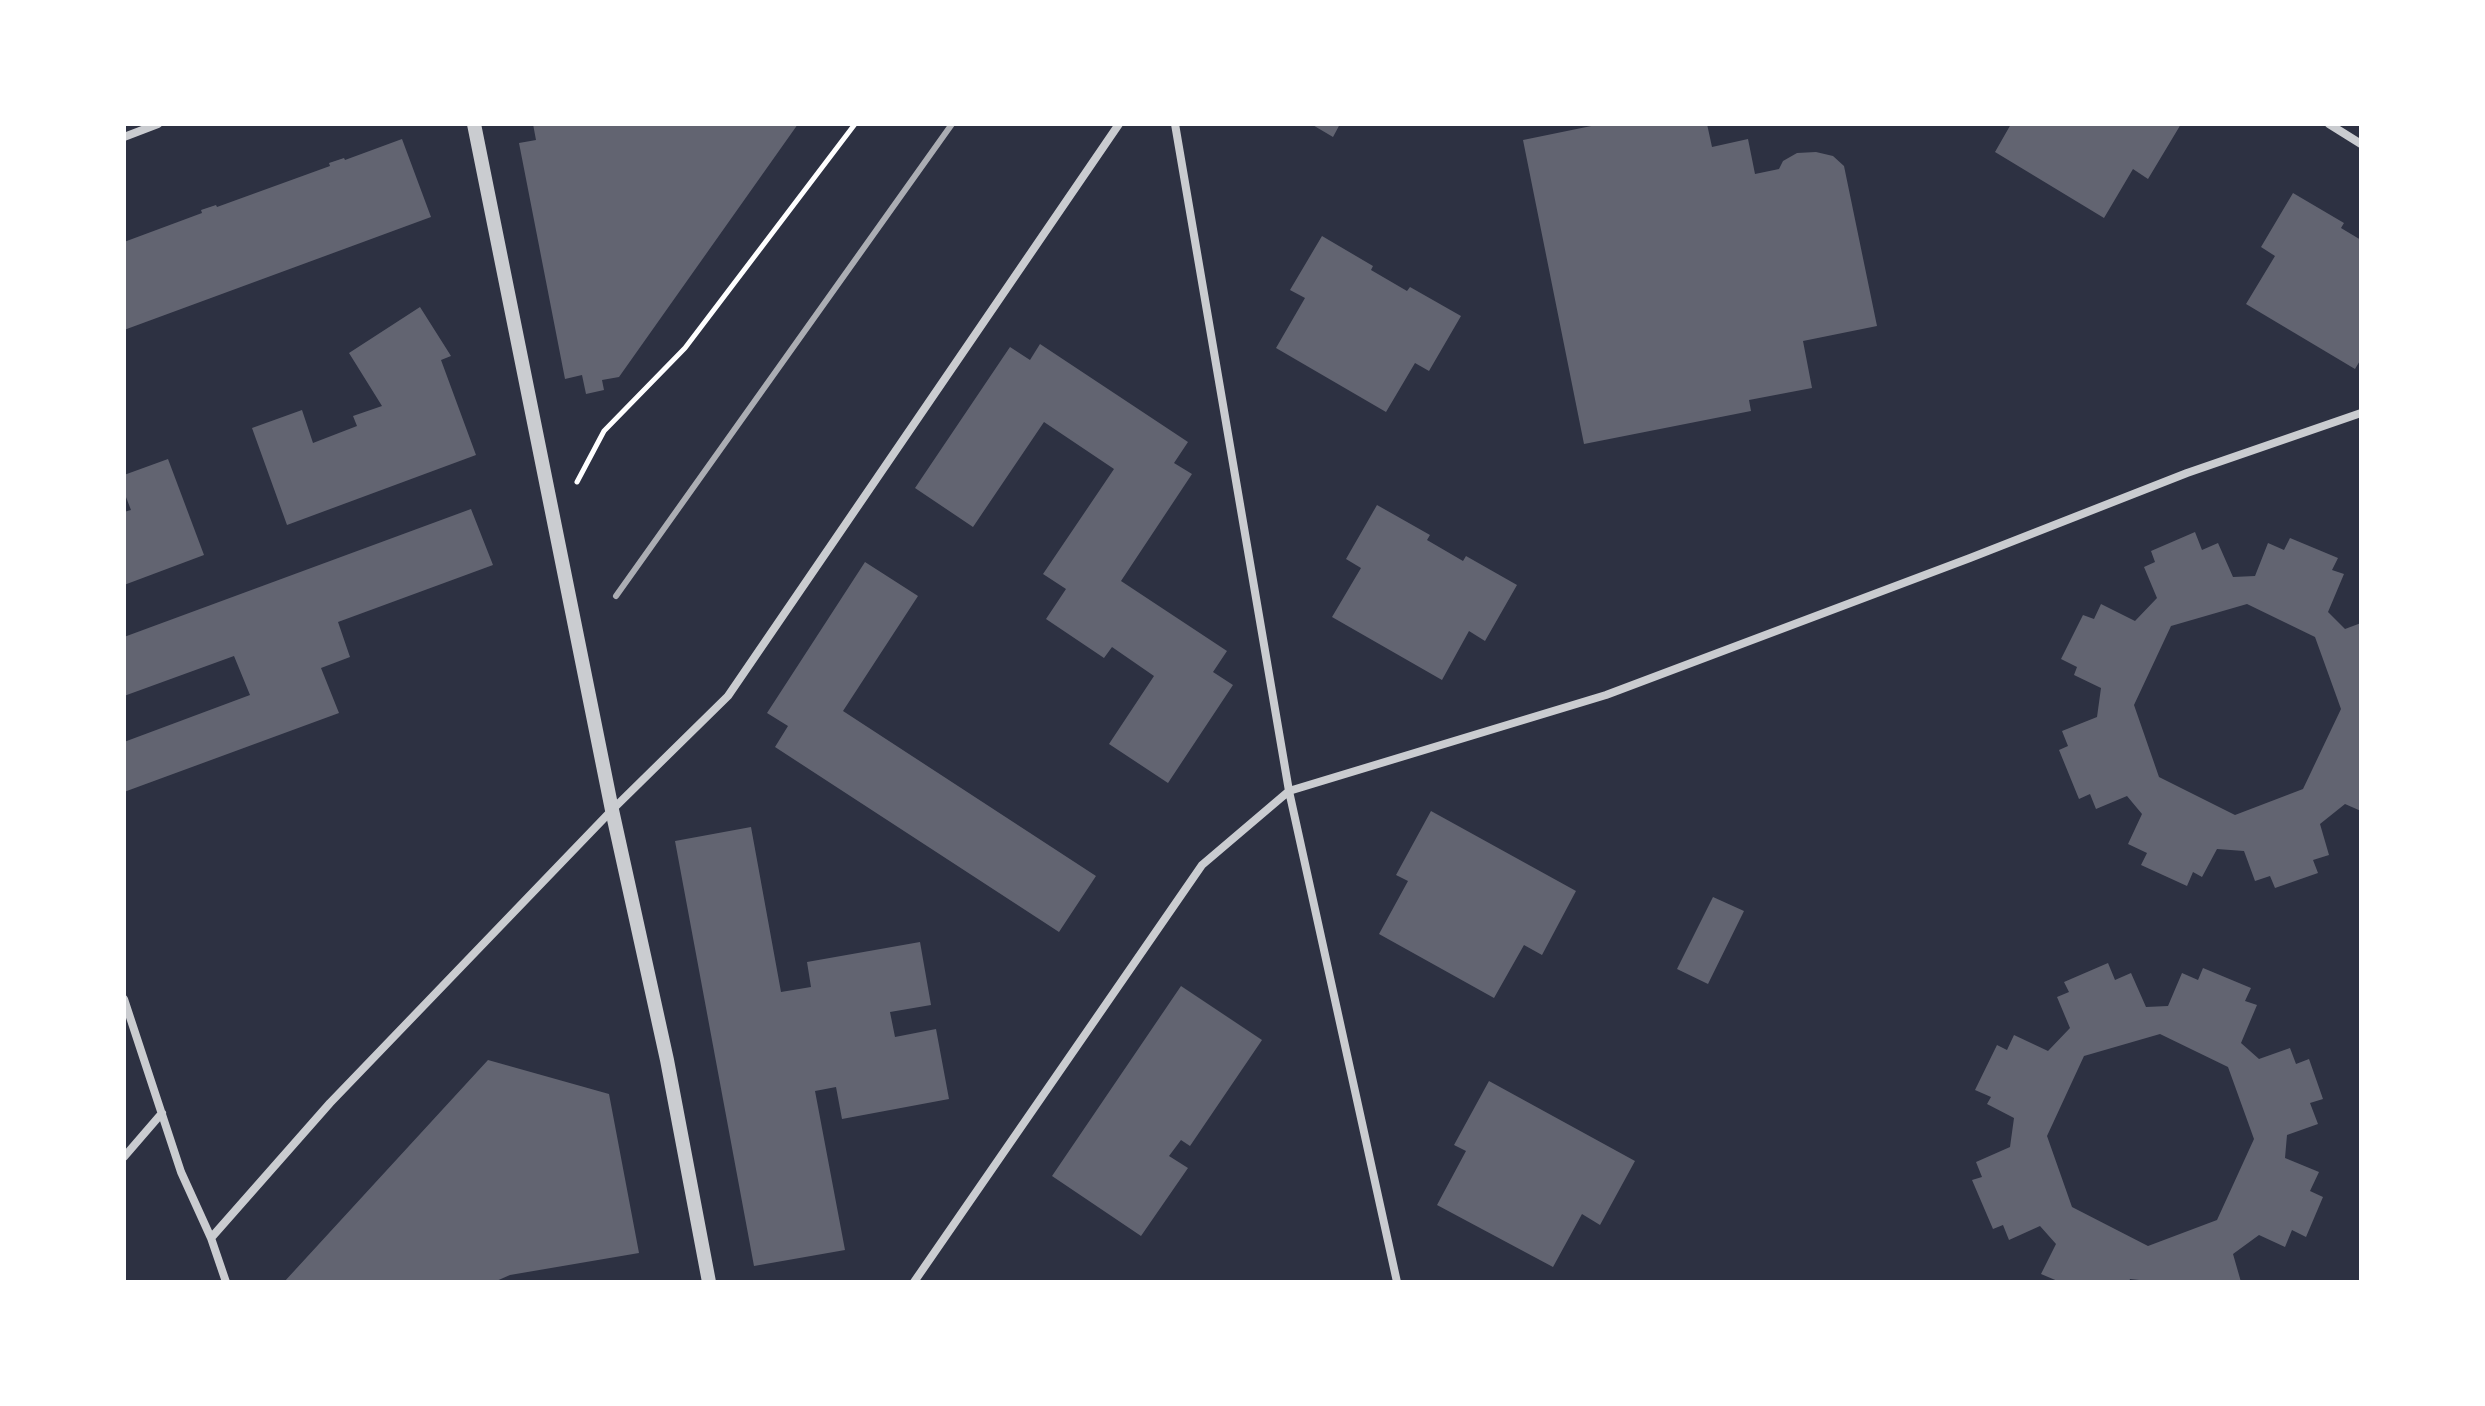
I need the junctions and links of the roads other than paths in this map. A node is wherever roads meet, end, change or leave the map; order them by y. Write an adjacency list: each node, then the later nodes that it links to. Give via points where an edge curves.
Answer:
1 (158, 124): 6 (street)
2 (474, 124): 10 (street)
3 (1119, 124): 10 (street, via 728,696)
4 (1175, 124): 9 (street)
5 (2329, 124): 7 (street)
6 (124, 137)
7 (2361, 144)
8 (2361, 413): 9 (street, via 2187,473 1606,695)
9 (1289, 791): 17 (street, via 1202,865); 18 (street)
10 (612, 810): 14 (street, via 330,1103); 16 (street)
11 (124, 999): 12 (street)
12 (162, 1113): 13 (street); 14 (street)
13 (124, 1157)
14 (211, 1238): 15 (street)
15 (226, 1282)
16 (709, 1282)
17 (914, 1282)
18 (1397, 1282)

